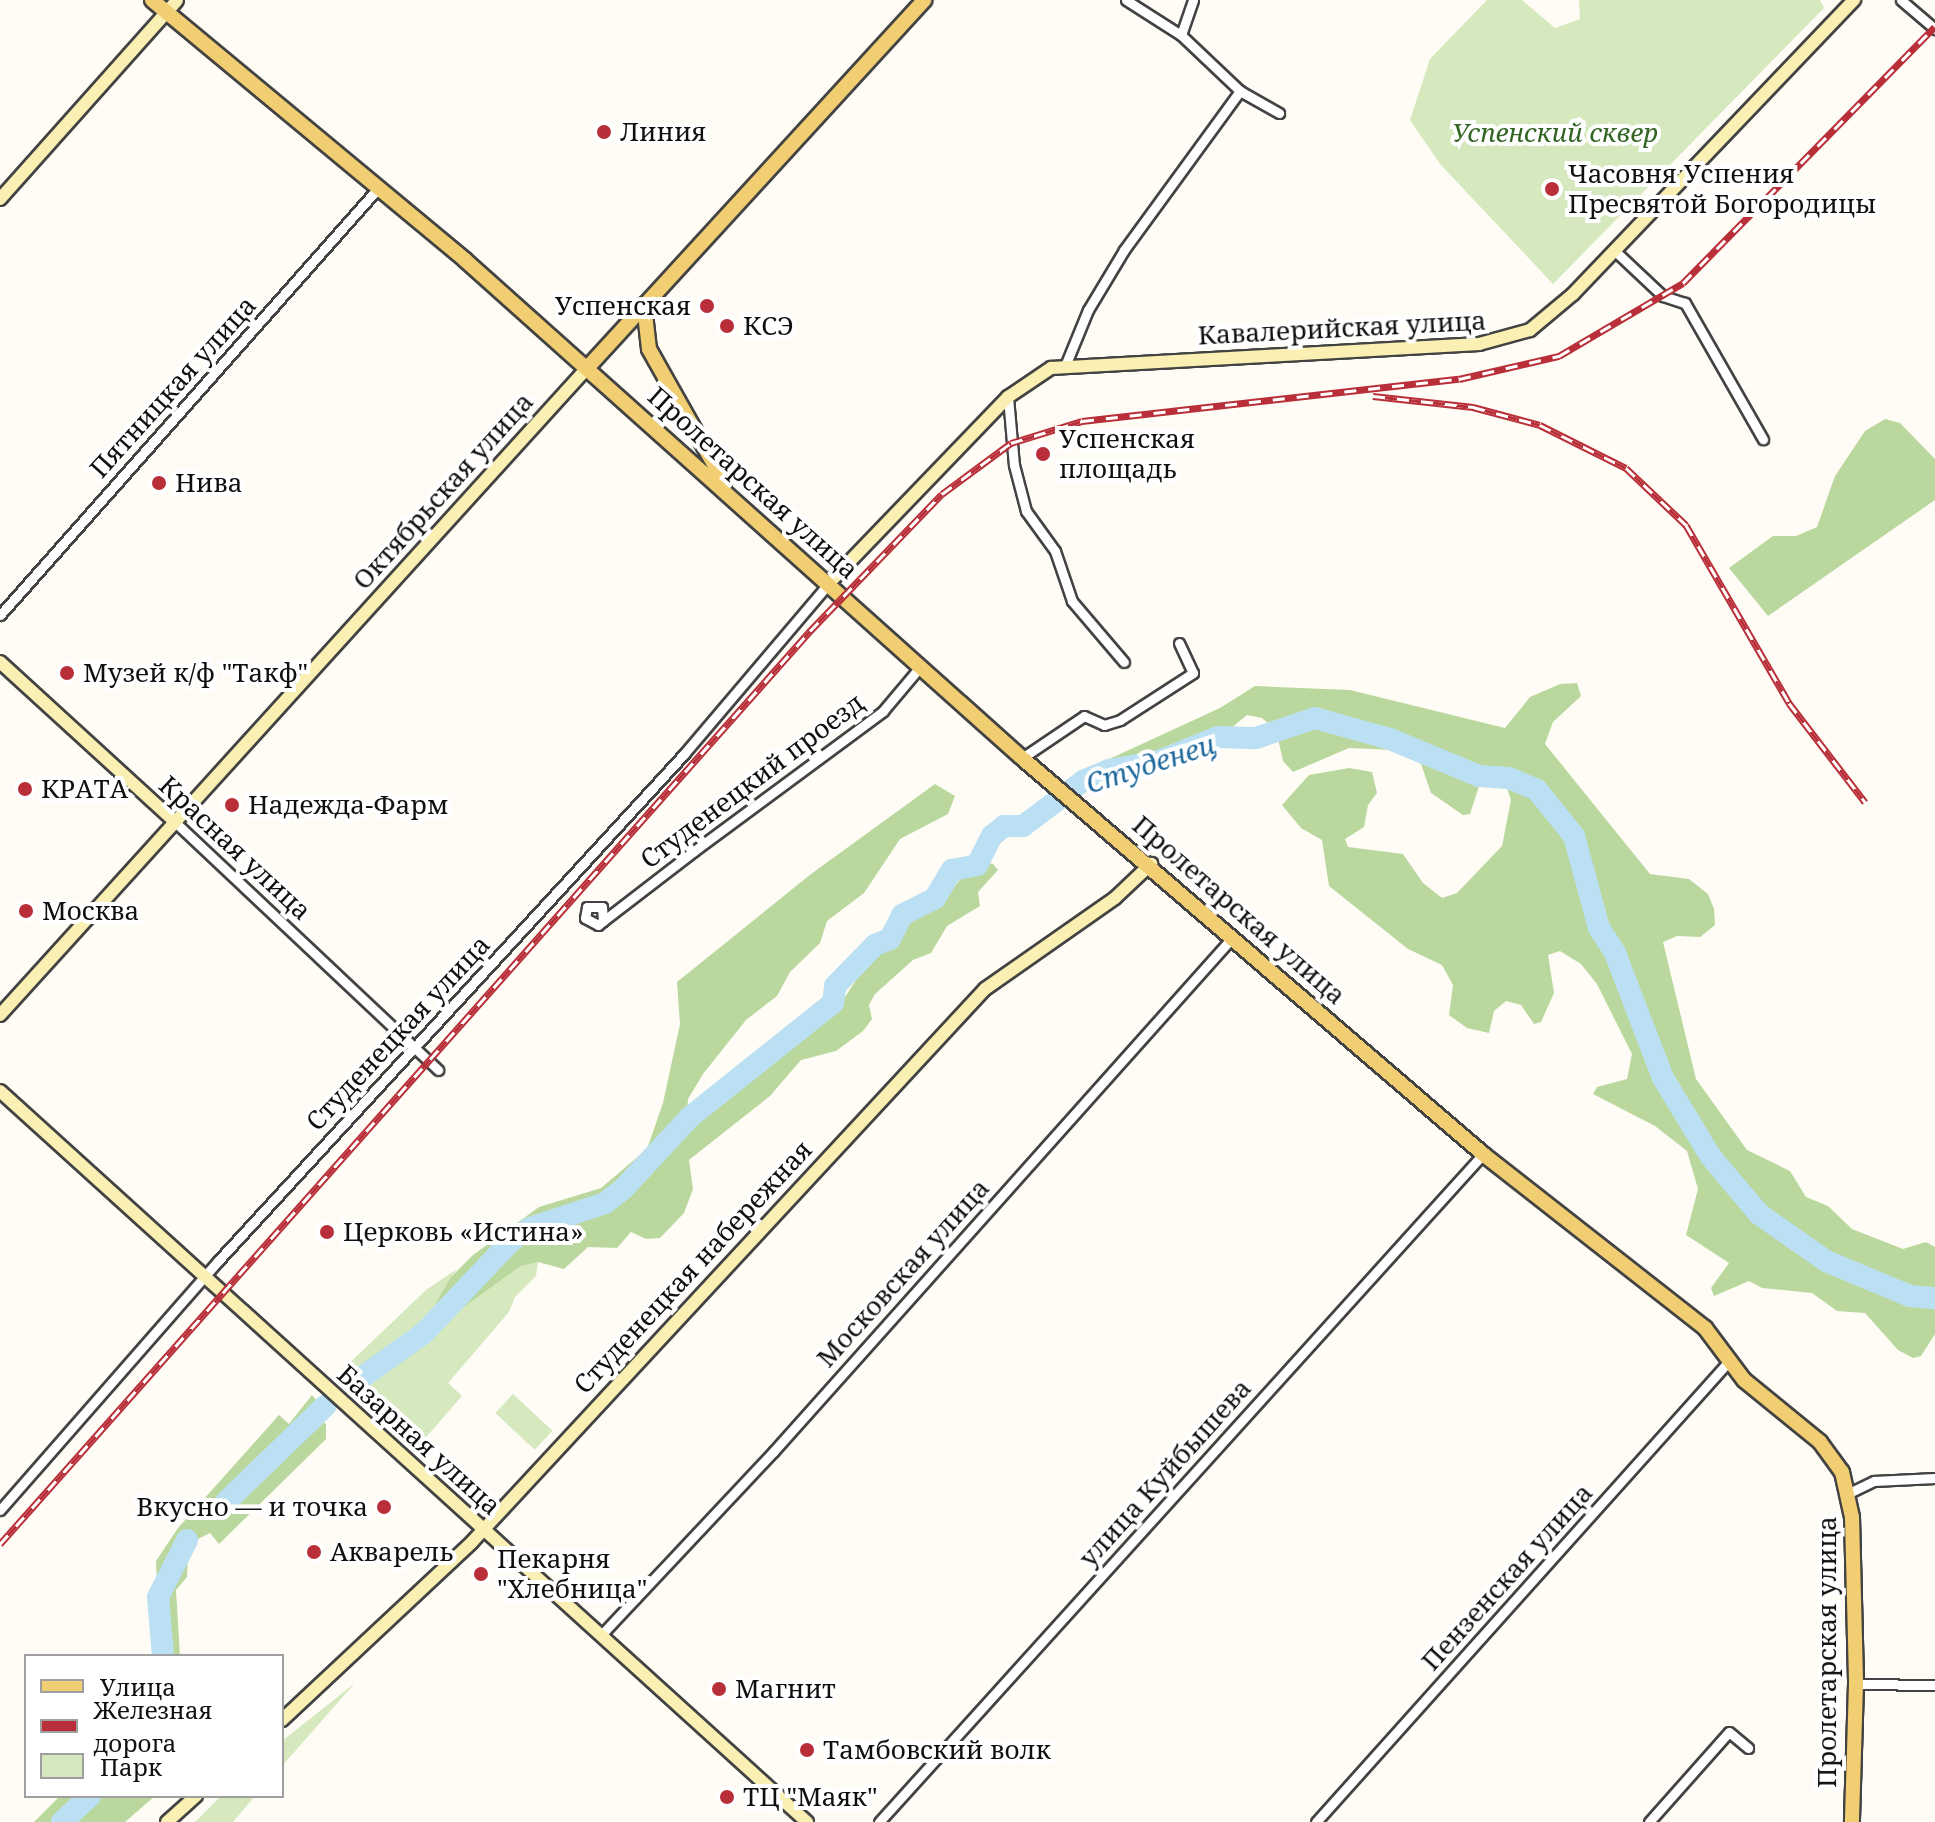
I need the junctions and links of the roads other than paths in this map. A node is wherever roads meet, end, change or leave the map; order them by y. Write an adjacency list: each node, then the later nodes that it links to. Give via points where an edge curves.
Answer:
1 (152, 0): 8 (main road, Пролетарская улица)
2 (177, 0): 8 (street)
3 (924, 0): 16 (main road, Октябрьская улица)
4 (1126, 0): 10 (street)
5 (1193, 0): 10 (street)
6 (1901, 0): 9 (street)
7 (1849, 2): 15 (street, Кавалерийская улица)
8 (166, 12): 13 (main road, Пролетарская улица); 14 (street)
9 (1935, 29)
10 (1181, 35): 11 (street)
11 (1240, 91): 12 (street); 17 (street, via 1124,250 1088,310)
12 (1279, 113)
13 (379, 187): 18 (main road, Пролетарская улица); 23 (street, Пятницкая улица)
14 (0, 199)
15 (1615, 251): 17 (street, Кавалерийская улица, via 1548,317 1499,342); 20 (street, via 1663,296 1685,303)
16 (644, 305): 18 (main road, Октябрьская улица); 21 (main road, via 649,349)
17 (1065, 366): 19 (street, Кавалерийская улица, via 1030,378)
18 (588, 367): 21 (main road, Пролетарская улица); 29 (street, Октябрьская улица)
19 (1008, 397): 22 (street, Кавалерийская улица); 26 (street, via 1014,465 1026,511 1055,551 1072,601)
20 (1763, 439)
21 (730, 492): 22 (main road, Пролетарская улица)
22 (828, 584): 27 (main road, Пролетарская улица); 34 (street, Студенецкая улица, via 684,754)
23 (0, 615)
24 (1179, 643): 28 (street, via 1193,673 1120,720 1104,725 1084,716)
25 (0, 662): 29 (street, Красная улица)
26 (1124, 662)
27 (920, 667): 28 (main road, Пролетарская улица); 31 (street, Студенецкий проезд, via 883,711)
28 (1028, 760): 30 (main road, Пролетарская улица)
29 (174, 821): 33 (street, Октябрьская улица); 34 (street, Красная улица)
30 (1151, 864): 32 (main road, Пролетарская улица); 43 (street, Студенецкая набережная, via 1115,898 985,989)
31 (603, 921)
32 (1232, 938): 37 (main road, Пролетарская улица); 44 (street, Московская улица, via 773,1452)
33 (0, 1015)
34 (415, 1046): 35 (street, Красная улица); 38 (street, Студенецкая улица)
35 (438, 1070)
36 (0, 1091): 38 (street, Базарная улица)
37 (1483, 1154): 39 (main road, Пролетарская улица, via 1705,1328); 52 (street, улица Куйбышева)
38 (205, 1276): 42 (street, Студенецкая улица); 43 (street, Базарная улица)
39 (1729, 1361): 41 (main road, Пролетарская улица, via 1744,1380 1820,1442 1842,1472); 53 (street, Пензенская улица)
40 (1935, 1478): 41 (street, via 1874,1481)
41 (1849, 1493): 45 (main road, Пролетарская улица)
42 (0, 1510)
43 (484, 1529): 44 (street, Базарная улица); 47 (street, Студенецкая набережная)
44 (602, 1634): 51 (street, Базарная улица)
45 (1856, 1684): 46 (street); 55 (main road, Пролетарская улица)
46 (1935, 1685)
47 (284, 1718)
48 (1748, 1748): 54 (street, via 1729,1732)
49 (194, 1798): 50 (street)
50 (167, 1822)
51 (807, 1822)
52 (879, 1822)
53 (1316, 1822)
54 (1649, 1822)
55 (1852, 1822)

